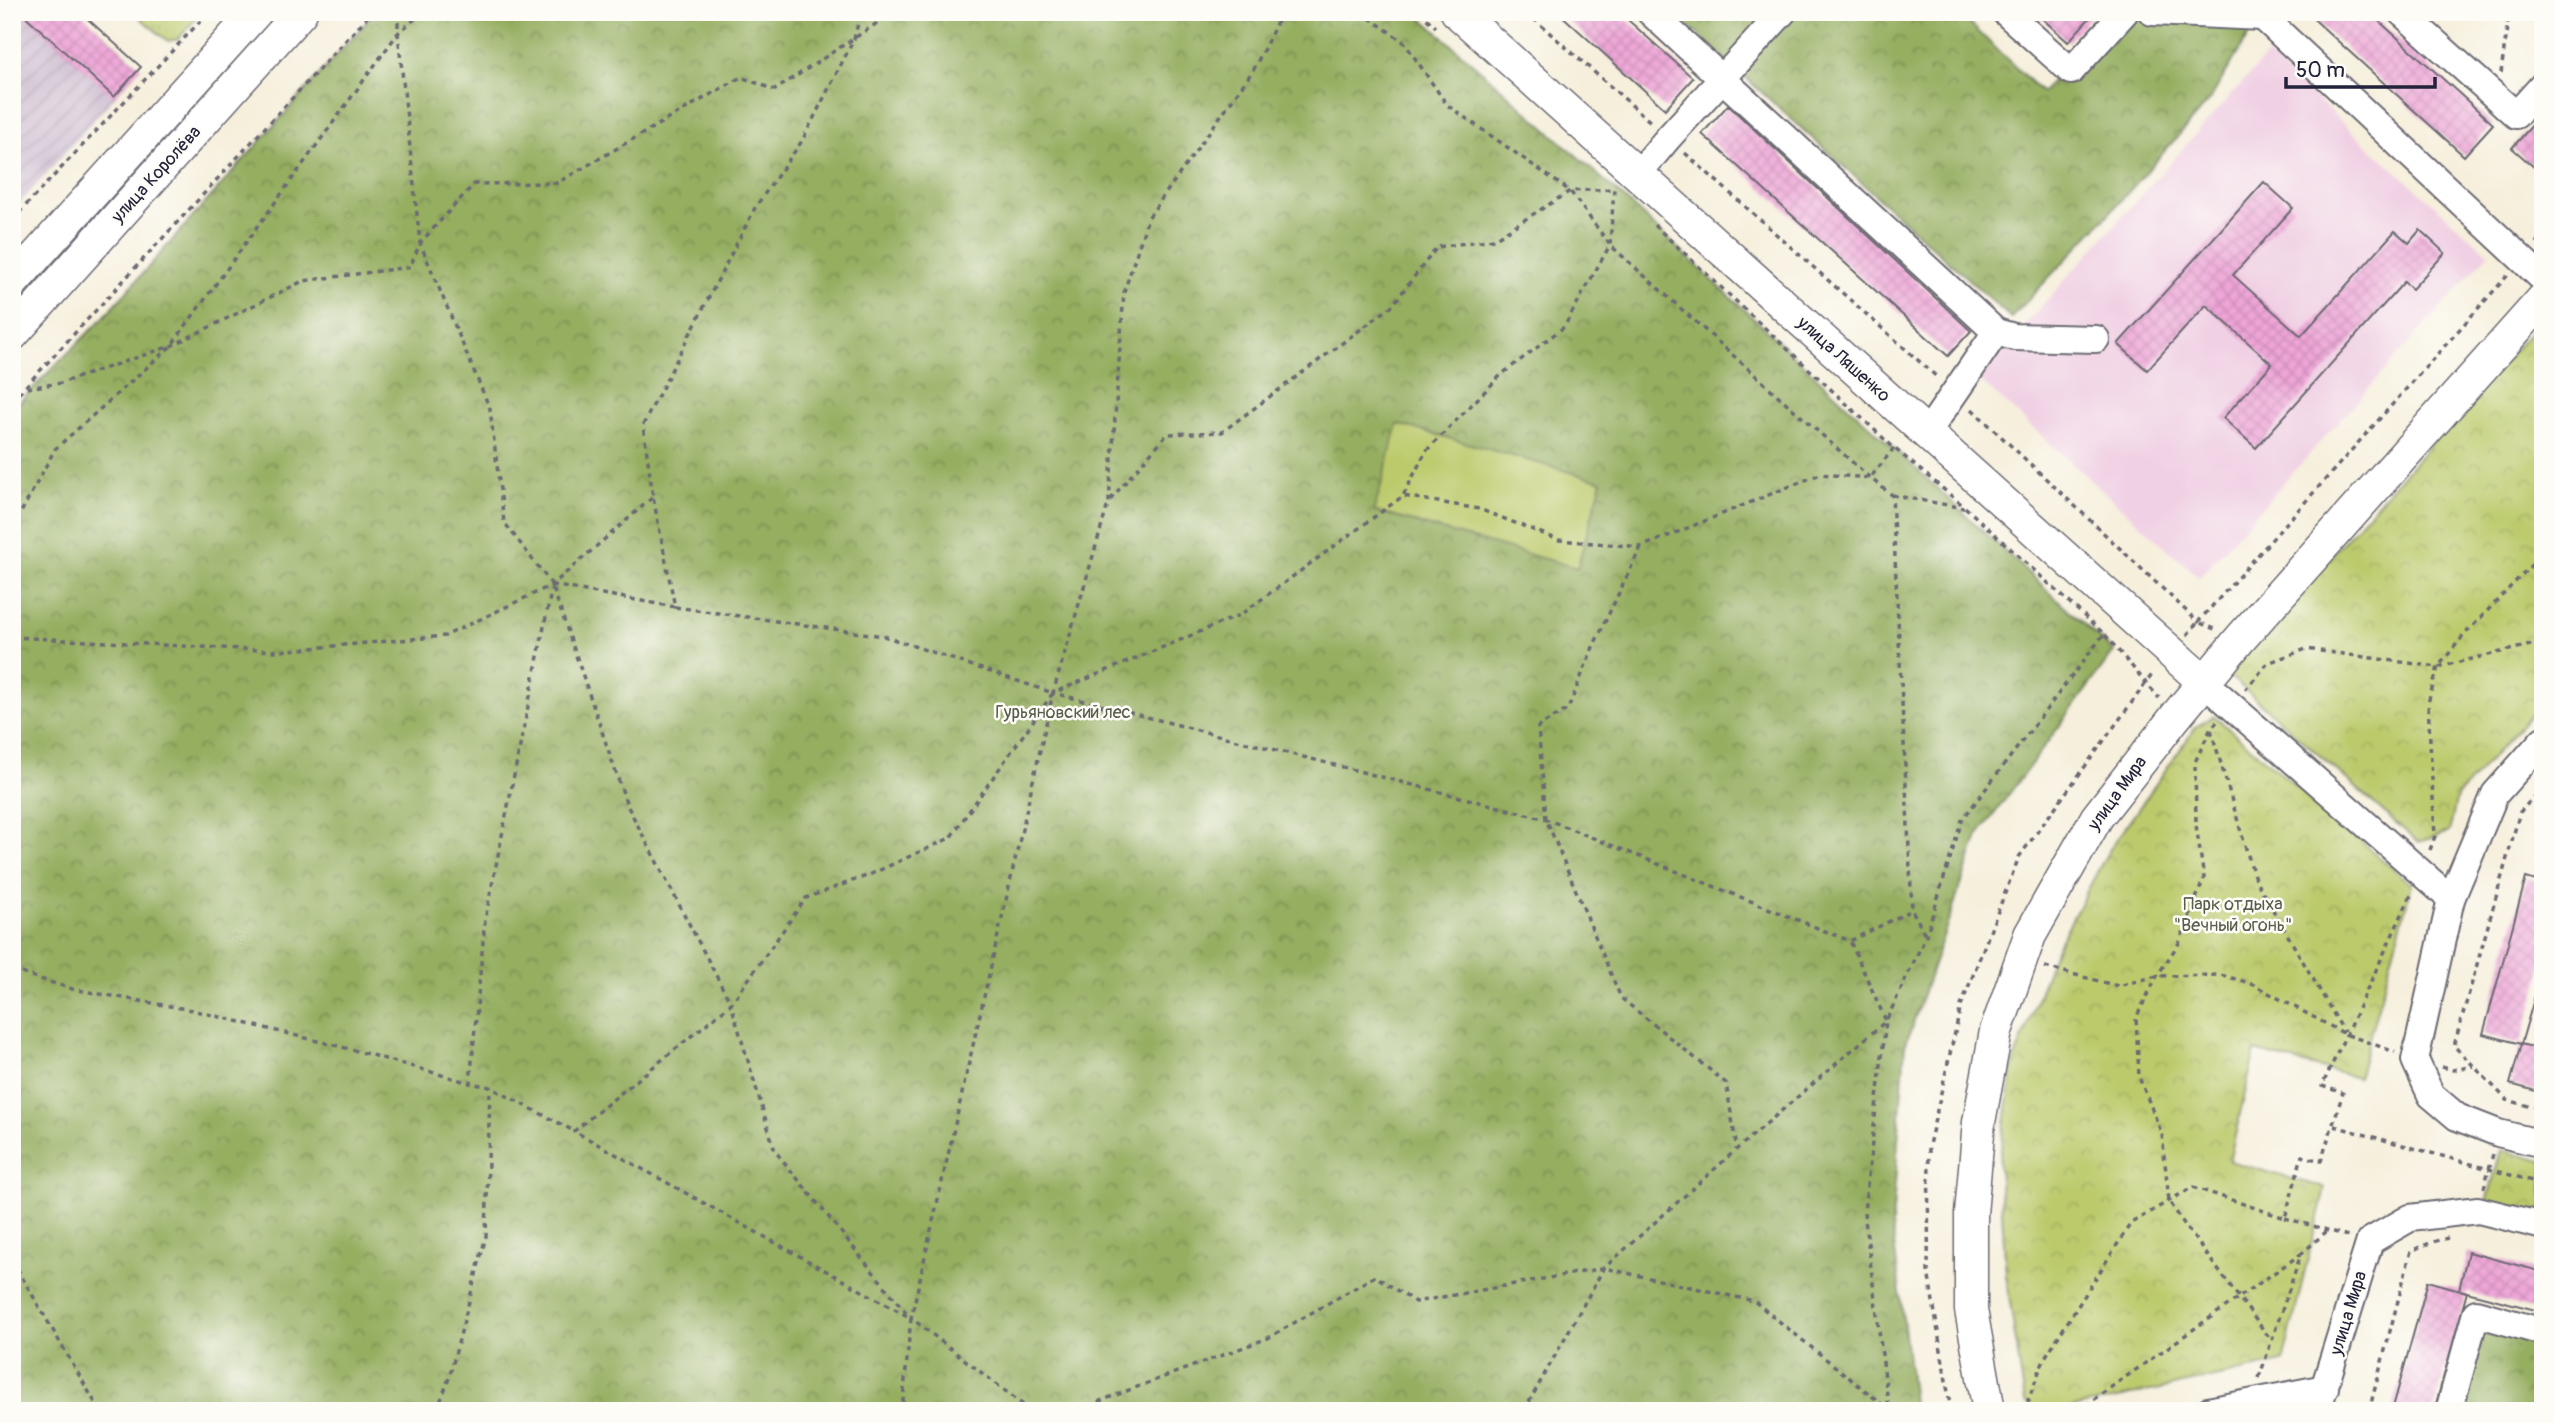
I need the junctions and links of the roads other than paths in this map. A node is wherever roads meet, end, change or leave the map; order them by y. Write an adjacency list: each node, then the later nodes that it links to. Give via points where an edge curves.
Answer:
1 (256, 12): 14 (main road, улица Королёва)
2 (300, 12): 18 (main road, улица Королёва)
3 (1650, 12): 11 (street)
4 (1783, 12): 11 (street)
5 (2005, 12): 6 (street, via 2071,71)
6 (2125, 12)
7 (2152, 12): 9 (street)
8 (2401, 12): 12 (street, via 2516,115)
9 (2266, 15): 15 (street)
10 (1449, 22): 13 (main road, улица Ляшенко)
11 (1722, 79): 13 (street); 17 (street)
12 (2543, 85)
13 (1625, 187): 20 (main road, улица Ляшенко)
14 (17, 270)
15 (2543, 279)
16 (2543, 299): 21 (main road, улица Мира)
17 (1996, 332): 19 (street, via 2014,337); 20 (street)
18 (12, 335)
19 (2096, 339)
20 (1927, 433): 21 (main road, улица Ляшенко)
21 (2204, 682): 23 (street, улица Ляшенко); 28 (main road, улица Мира, via 2097,817 2030,935 1996,1031 1979,1122 1970,1214 1971,1310)
22 (2543, 740): 23 (street, via 2495,794)
23 (2451, 899): 24 (street, via 2415,1060 2431,1095 2457,1117)
24 (2543, 1144)
25 (2543, 1226): 27 (street, улица Мира, via 2478,1210 2410,1218 2370,1241)
26 (2543, 1332): 30 (street, via 2476,1313)
27 (2321, 1399): 29 (street)
28 (1989, 1411)
29 (2208, 1411)
30 (2449, 1411)

